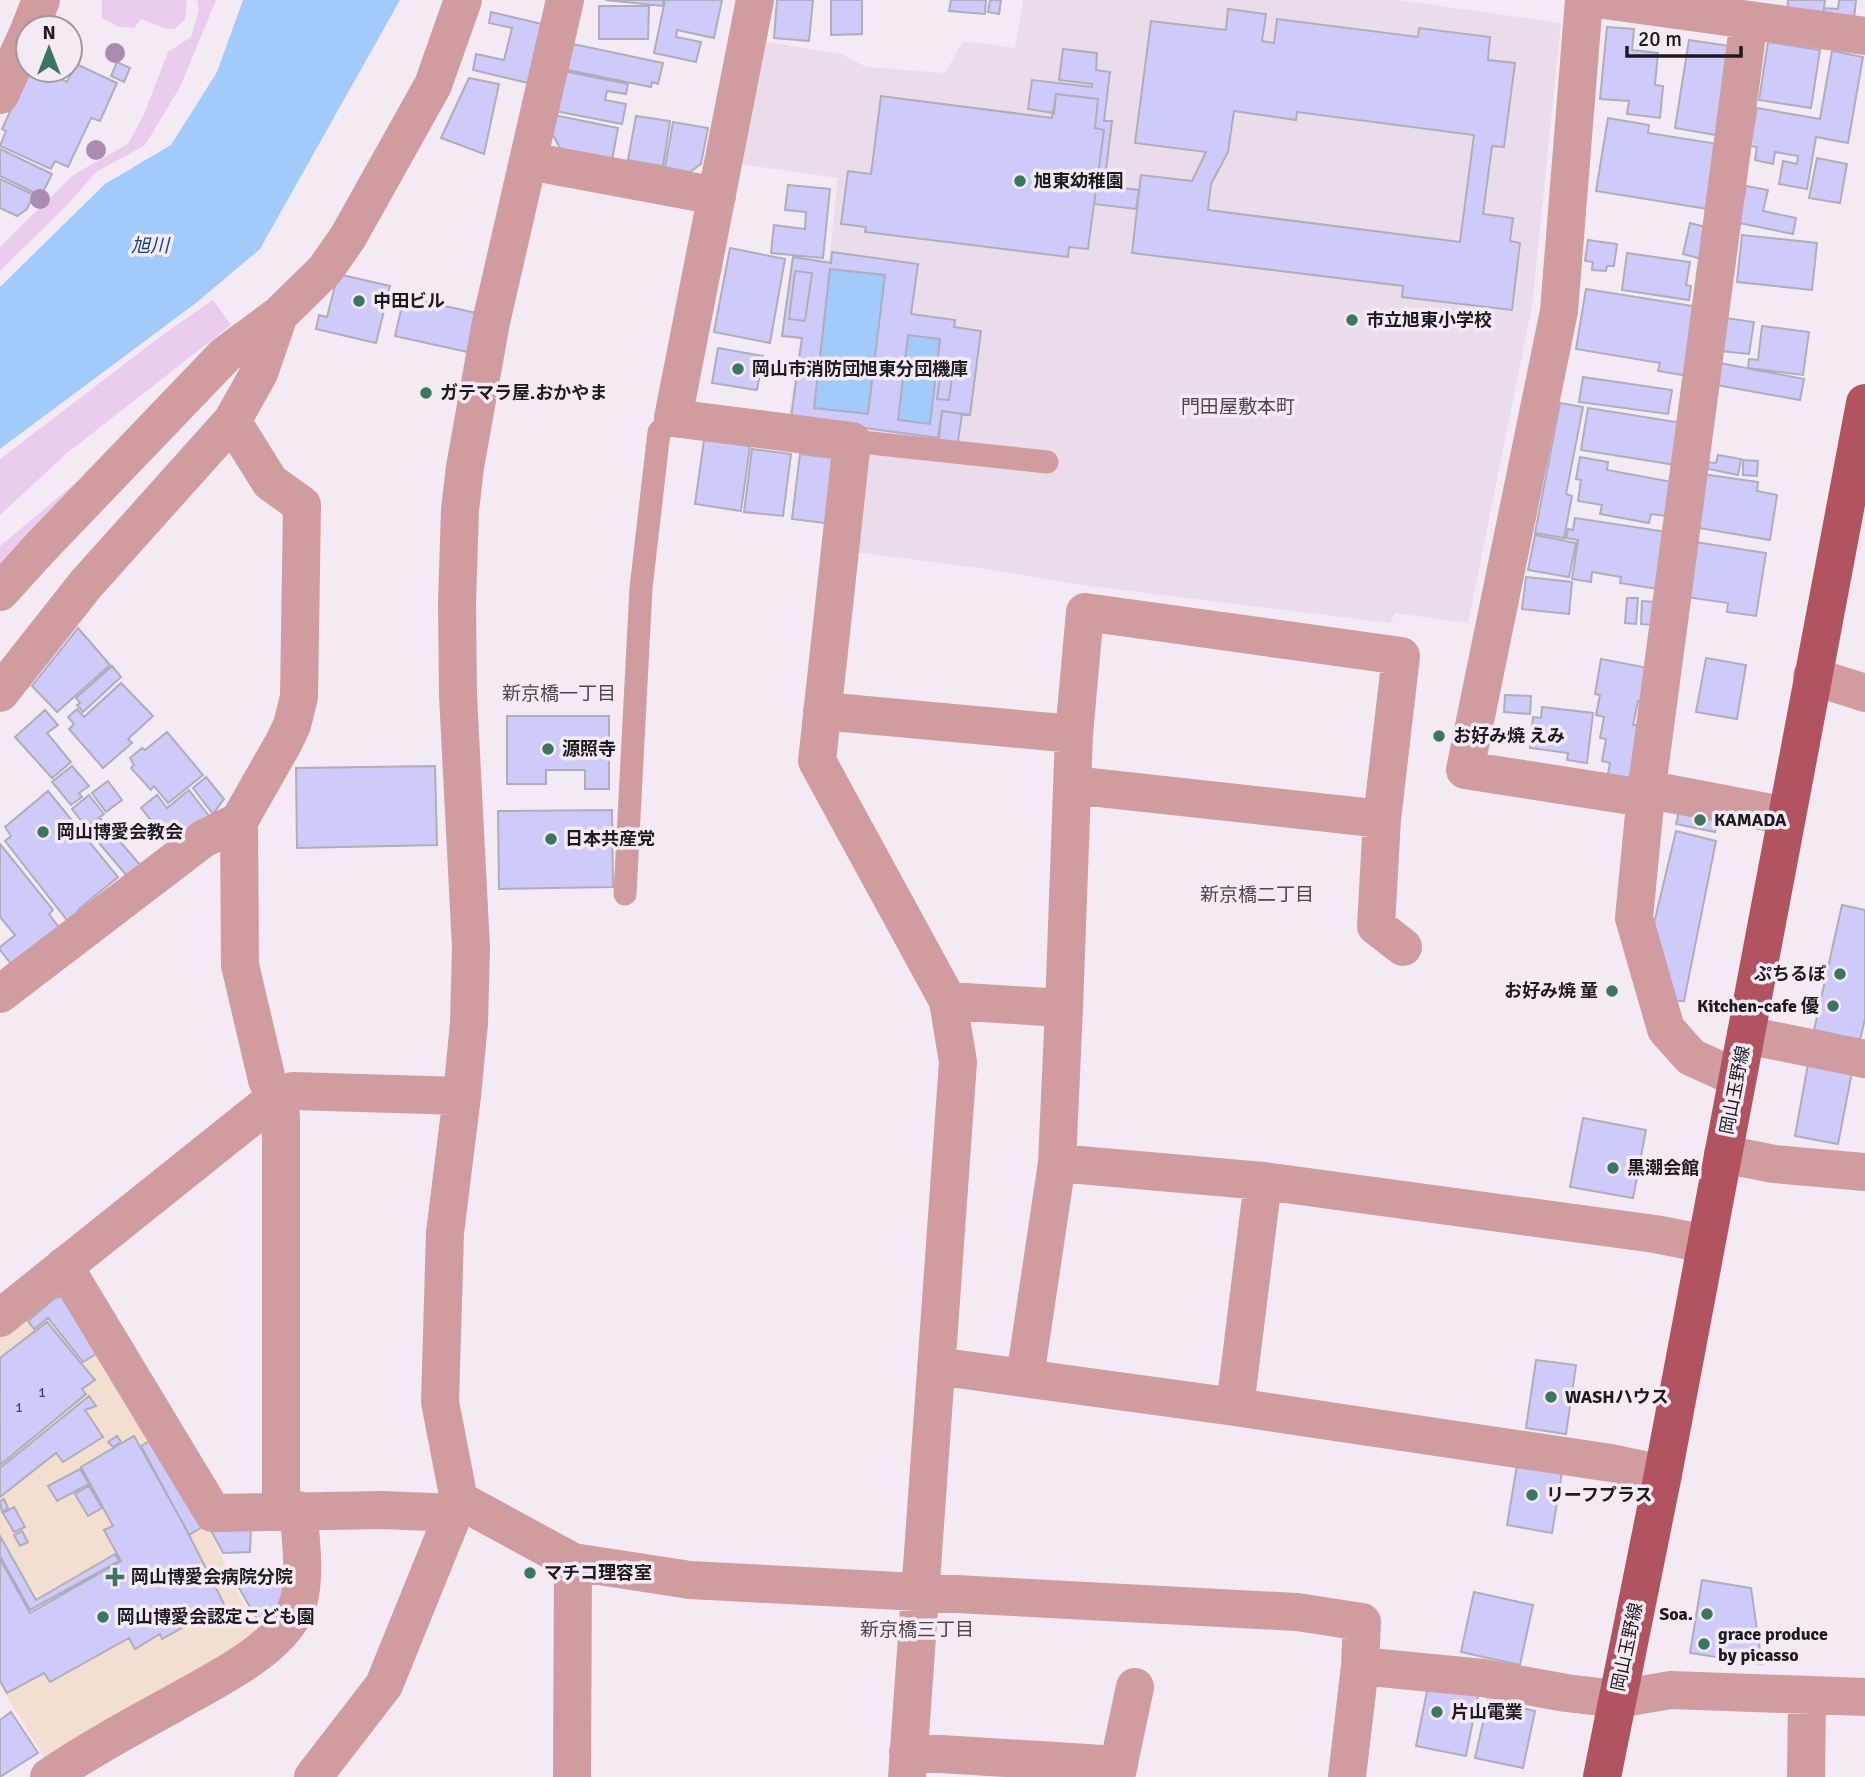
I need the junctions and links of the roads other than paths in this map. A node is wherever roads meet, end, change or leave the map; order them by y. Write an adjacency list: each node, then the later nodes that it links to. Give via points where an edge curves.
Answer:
1 (463, 0): 12 (street, via 433,85 354,226 325,270)
2 (565, 0): 10 (street)
3 (755, 0): 11 (street)
4 (1584, 0): 25 (street, via 1559,311 1465,769 1625,795)
5 (1604, 0): 6 (street)
6 (1749, 20): 7 (street); 25 (street)
7 (1865, 36)
8 (14, 64): 9 (street)
9 (0, 95)
10 (529, 161): 11 (street); 37 (street, via 491,322 460,510 458,695 471,948)
11 (717, 196): 14 (street)
12 (279, 315): 15 (street, via 259,373); 18 (street, via 225,355)
13 (1865, 403): 19 (main road, 岡山玉野線)
14 (673, 418): 16 (street); 29 (lane, via 659,432 641,587)
15 (232, 421): 20 (street, via 86,584); 28 (street, via 270,482 302,505 299,697 284,742)
16 (852, 441): 17 (lane); 22 (street)
17 (1047, 462)
18 (0, 592)
19 (1812, 676): 21 (street); 26 (main road, 岡山玉野線)
20 (0, 693)
21 (1865, 693)
22 (822, 711): 23 (street); 32 (street, via 817,761)
23 (1074, 734): 24 (street); 27 (street, via 1085,612 1401,656)
24 (1072, 785): 27 (street); 33 (street)
25 (1646, 794): 26 (street, via 1666,793); 36 (street, via 1634,918 1666,1029 1691,1057)
26 (1787, 816): 34 (main road, 岡山玉野線)
27 (1382, 819): 30 (street, via 1376,926)
28 (239, 821): 31 (street, via 202,839); 38 (street, via 240,965)
29 (625, 894)
30 (1403, 947)
31 (0, 994)
32 (948, 1001): 33 (street); 46 (street, via 958,1062)
33 (1064, 1008): 40 (street)
34 (1746, 1035): 35 (street); 36 (main road, 岡山玉野線)
35 (1865, 1059)
36 (1737, 1078): 39 (main road, 岡山玉野線)
37 (462, 1096): 38 (street, via 293,1091); 50 (street, via 444,1233 440,1402)
38 (275, 1098): 44 (street); 51 (street, via 281,1116)
39 (1723, 1154): 41 (street, via 1774,1164); 43 (main road, 岡山玉野線)
40 (1057, 1163): 42 (street); 47 (street)
41 (1865, 1172)
42 (1263, 1181): 43 (street); 48 (street)
43 (1706, 1244): 49 (main road, 岡山玉野線)
44 (64, 1266): 45 (street); 51 (street, via 214,1513)
45 (0, 1318)
46 (936, 1366): 47 (street); 53 (street)
47 (1025, 1377): 48 (street)
48 (1235, 1407): 49 (street)
49 (1663, 1474): 58 (main road, 岡山玉野線)
50 (456, 1506): 51 (street); 52 (street); 62 (street, via 384,1685)
51 (290, 1510): 61 (street, via 302,1539 296,1610 286,1626 233,1669)
52 (573, 1562): 53 (street, via 690,1580); 63 (street)
53 (920, 1593): 54 (street, via 1297,1612 1362,1622); 59 (street)
54 (1360, 1666): 58 (street, via 1483,1678); 64 (street)
55 (1135, 1687): 60 (street)
56 (1807, 1695): 57 (street); 58 (street, via 1671,1690); 66 (street)
57 (1865, 1697)
58 (1617, 1699): 65 (main road, 岡山玉野線)
59 (907, 1765): 60 (street)
60 (1117, 1771)
61 (49, 1777)
62 (313, 1777)
63 (572, 1777)
64 (1347, 1777)
65 (1602, 1777)
66 (1806, 1777)

